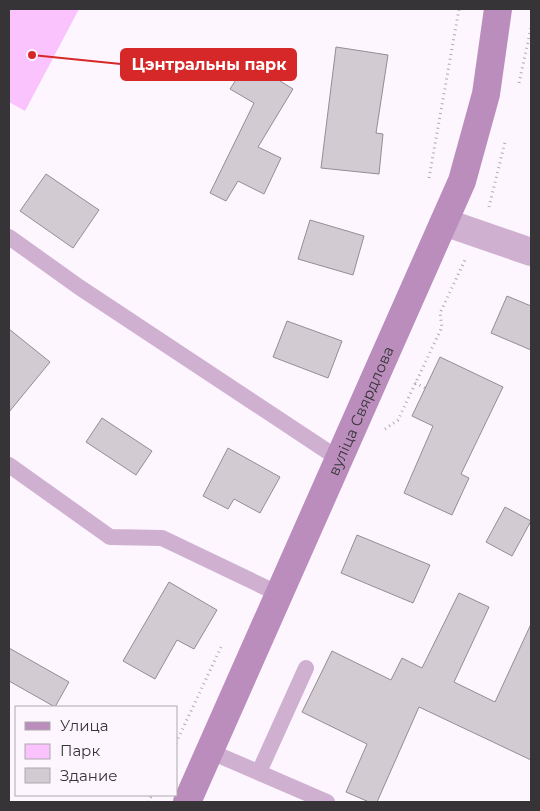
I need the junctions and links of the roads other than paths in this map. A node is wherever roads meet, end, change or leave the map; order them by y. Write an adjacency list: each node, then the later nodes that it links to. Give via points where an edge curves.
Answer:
1 (498, 9): 2 (main road, вуліца Свярдлова, via 486,94 462,181)
2 (444, 222): 4 (street); 5 (main road, вуліца Свярдлова)
3 (9, 237): 5 (lane)
4 (531, 252)
5 (339, 460): 7 (main road, вуліца Свярдлова)
6 (9, 465): 7 (lane, via 110,537 162,538)
7 (279, 594): 9 (main road, вуліца Свярдлова)
8 (306, 668): 10 (lane)
9 (208, 751): 10 (lane); 11 (main road, вуліца Свярдлова)
10 (259, 772): 12 (lane)
11 (187, 802)
12 (328, 802)

